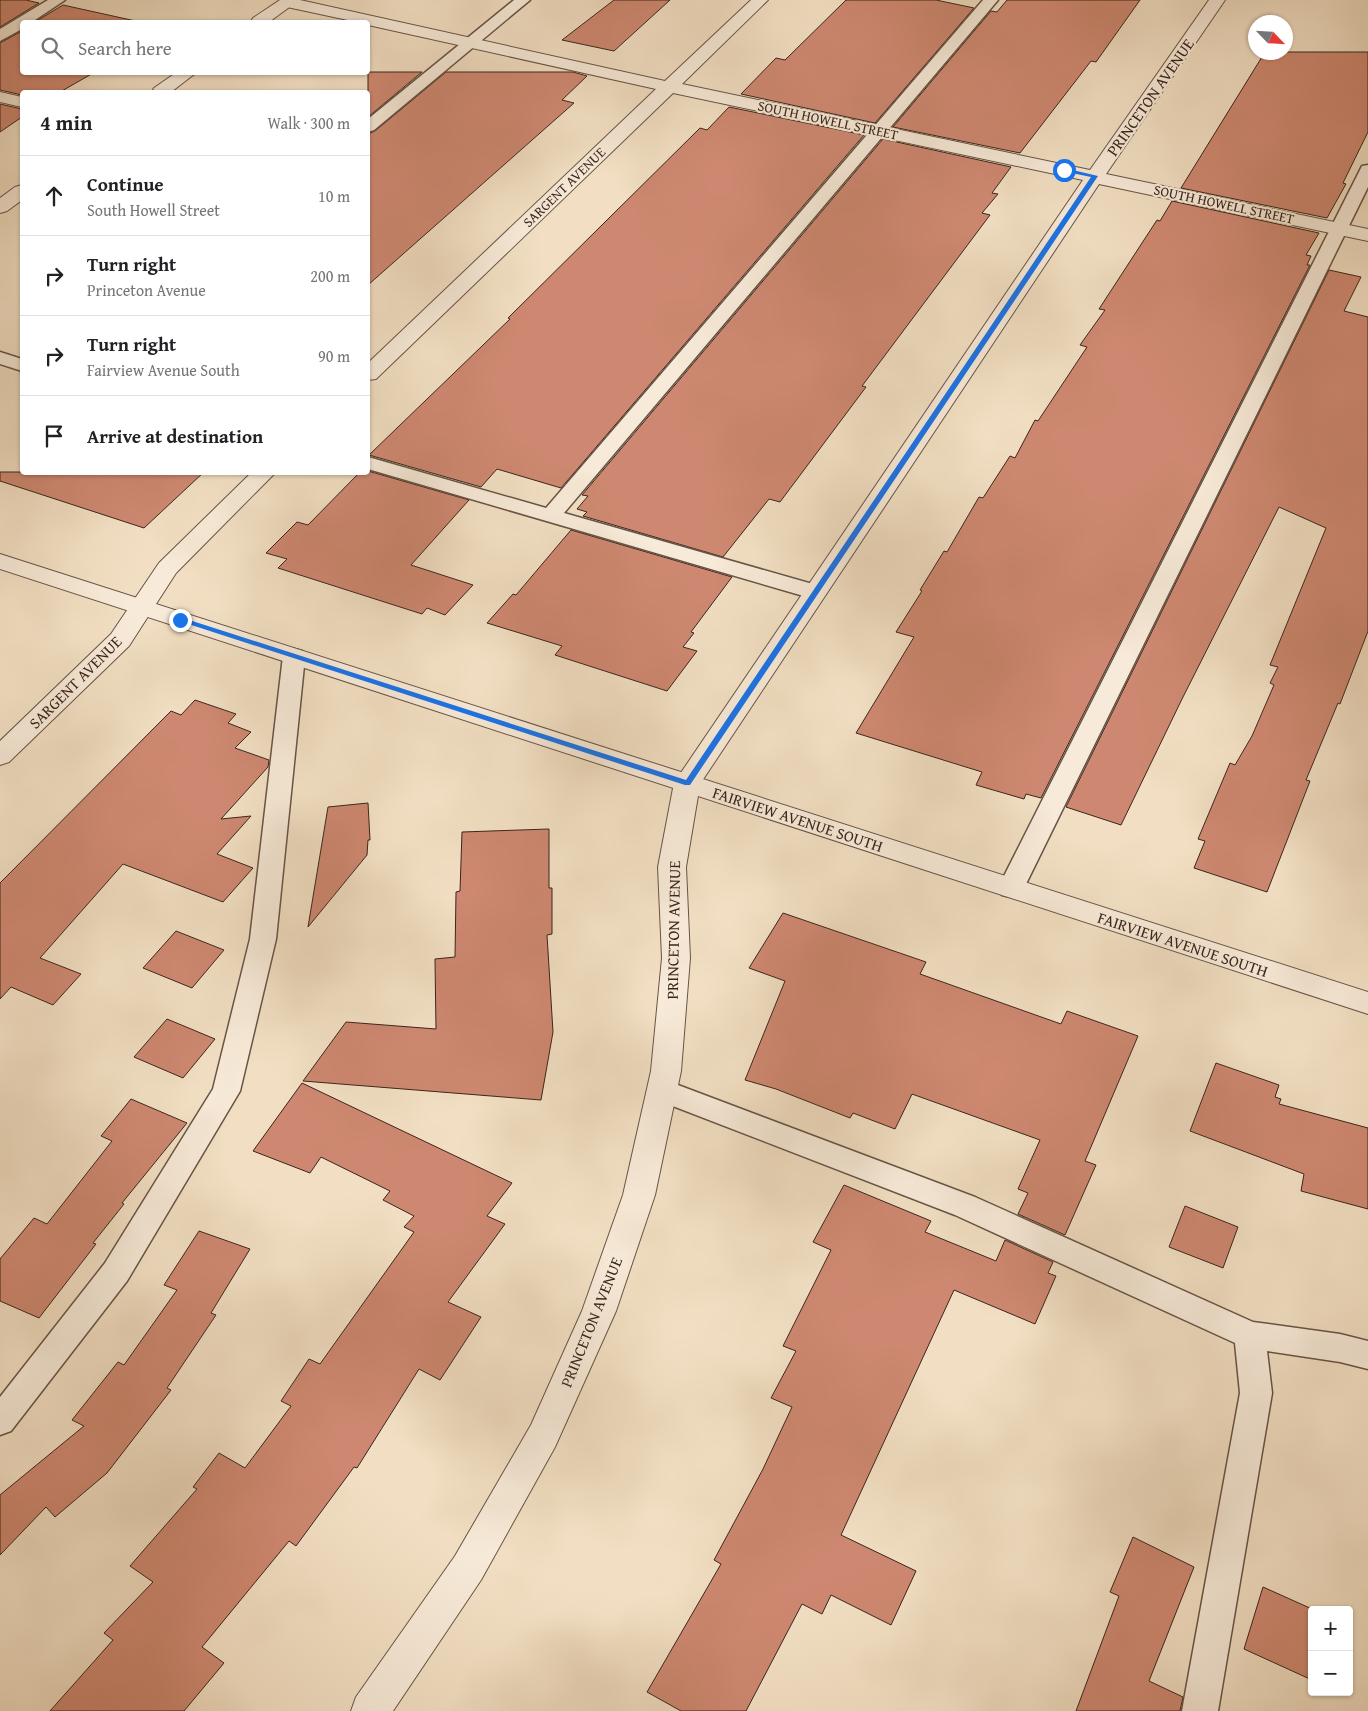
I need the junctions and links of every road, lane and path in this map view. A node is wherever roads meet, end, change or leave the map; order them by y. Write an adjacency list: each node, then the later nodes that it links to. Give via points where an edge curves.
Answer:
1 (58, 0): 7 (lane)
2 (523, 0): 11 (lane)
3 (760, 0): 13 (street, SARGENT AVENUE)
4 (991, 0): 18 (lane)
5 (1217, 0): 20 (street, PRINCETON AVENUE)
6 (289, 1): 8 (street); 11 (street, SOUTH HOWELL STREET)
7 (26, 20)
8 (262, 20)
9 (20, 24): 10 (lane)
10 (0, 36)
11 (470, 42): 13 (street, SOUTH HOWELL STREET); 17 (lane)
12 (184, 75): 14 (street)
13 (670, 87): 18 (street, SOUTH HOWELL STREET); 27 (street, SARGENT AVENUE)
14 (163, 90)
15 (0, 97): 16 (street)
16 (20, 102)
17 (370, 125)
18 (880, 130): 20 (street, SOUTH HOWELL STREET); 30 (lane)
19 (1368, 170): 23 (lane)
20 (1095, 176): 23 (street, SOUTH HOWELL STREET); 32 (street, PRINCETON AVENUE)
21 (20, 192): 22 (street)
22 (0, 207)
23 (1338, 229): 24 (street, SOUTH HOWELL STREET); 37 (lane)
24 (1368, 235)
25 (0, 358): 26 (lane)
26 (20, 364)
27 (370, 372)
28 (370, 464): 30 (lane)
29 (262, 475): 33 (street, SARGENT AVENUE, via 167,568)
30 (550, 516): 32 (lane)
31 (0, 561): 33 (street, FAIRVIEW AVENUE SOUTH)
32 (815, 592): 36 (street, PRINCETON AVENUE)
33 (142, 607): 34 (street, FAIRVIEW AVENUE SOUTH); 35 (street, SARGENT AVENUE, via 120,640)
34 (294, 656): 36 (street, FAIRVIEW AVENUE SOUTH); 42 (lane, via 263,939 226,1091 116,1272)
35 (0, 756)
36 (687, 783): 37 (street, FAIRVIEW AVENUE SOUTH); 39 (street, PRINCETON AVENUE, via 672,867 676,958)
37 (1011, 888): 38 (street, FAIRVIEW AVENUE SOUTH)
38 (1368, 1004)
39 (662, 1090): 40 (lane, via 966,1206); 43 (street, PRINCETON AVENUE, via 639,1195 598,1311 543,1436 468,1568)
40 (1250, 1335): 41 (lane); 44 (lane, via 1256,1393)
41 (1368, 1355)
42 (0, 1421)
43 (370, 1711)
44 (1200, 1711)

